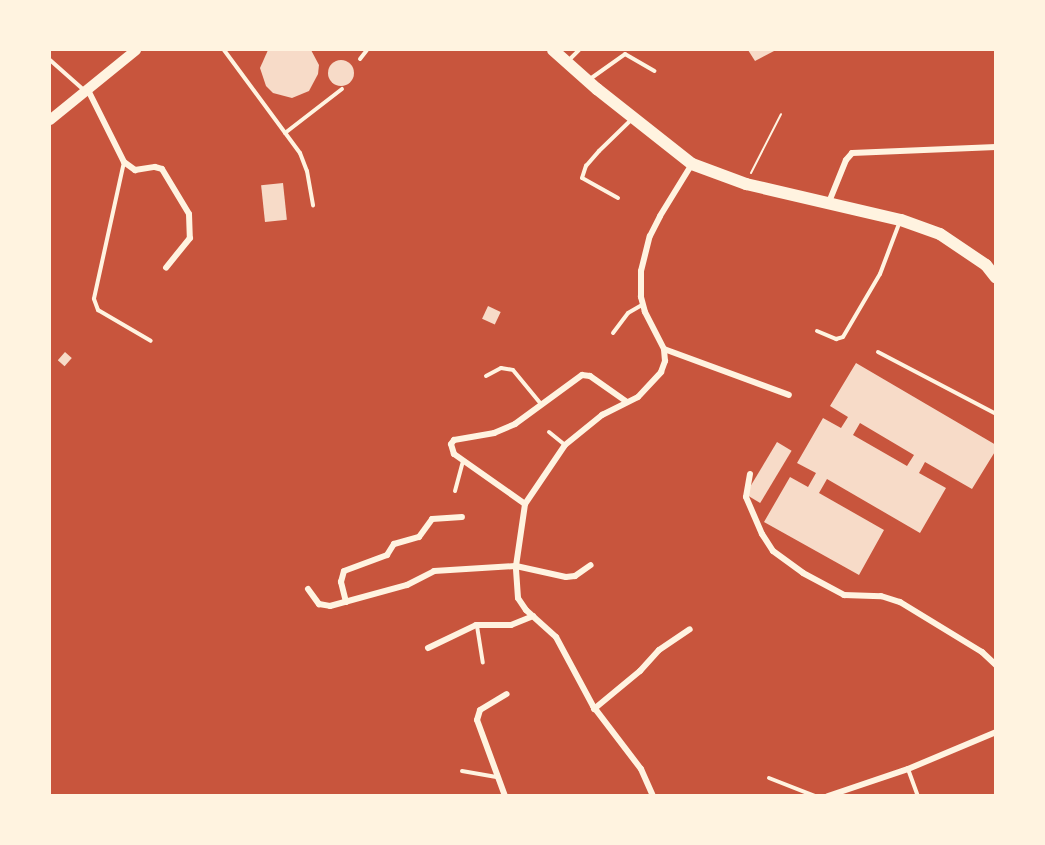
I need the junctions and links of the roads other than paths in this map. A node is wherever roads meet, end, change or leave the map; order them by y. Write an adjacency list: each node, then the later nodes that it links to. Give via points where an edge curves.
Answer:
1 (136, 50): 12 (main road)
2 (224, 50): 15 (lane)
3 (367, 50): 6 (lane)
4 (553, 50): 8 (highway)
5 (579, 50): 8 (lane)
6 (360, 59)
7 (50, 60): 12 (lane)
8 (567, 62): 10 (highway)
9 (654, 71): 10 (lane, via 625,54)
10 (587, 81): 13 (highway)
11 (342, 89): 15 (lane)
12 (87, 91): 14 (main road); 17 (street)
13 (633, 119): 18 (highway); 19 (lane, via 586,166 582,178)
14 (50, 120)
15 (285, 133): 21 (lane, via 300,153)
16 (996, 147): 20 (street, via 852,153)
17 (124, 162): 23 (street, via 135,170 162,169 189,214 190,238); 28 (lane, via 94,299 98,310)
18 (692, 164): 20 (highway, via 746,184); 25 (street, via 650,236 641,271)
19 (618, 198)
20 (830, 202): 22 (highway)
21 (313, 205)
22 (901, 220): 24 (highway, via 940,234 986,265); 26 (lane, via 880,274 843,336 836,339)
23 (166, 268)
24 (996, 278)
25 (643, 304): 27 (lane, via 628,313); 29 (street)
26 (817, 331)
27 (613, 333)
28 (151, 341)
29 (664, 349): 32 (street); 33 (street, via 666,361 653,384)
30 (878, 352): 35 (lane)
31 (486, 375): 34 (lane, via 501,368 513,370)
32 (789, 394)
33 (627, 402): 34 (street, via 590,376 582,375); 37 (street, via 602,414)
34 (541, 404): 38 (street, via 503,430 454,440 452,450)
35 (996, 414)
36 (549, 432): 37 (lane)
37 (565, 445): 41 (street)
38 (463, 461): 40 (lane); 41 (street)
39 (750, 474): 52 (street, via 746,497 773,551 802,573 844,595 881,596 900,602 982,652)
40 (455, 490)
41 (525, 504): 44 (street)
42 (462, 517): 46 (street, via 432,519 419,537 393,544 387,555 348,568 340,582)
43 (591, 565): 44 (street, via 566,578)
44 (516, 566): 46 (street, via 434,571 407,585); 47 (street, via 518,598)
45 (308, 589): 46 (street, via 323,606)
46 (346, 602)
47 (533, 616): 48 (street, via 511,625); 54 (street, via 556,637)
48 (476, 625): 50 (street); 51 (lane)
49 (690, 629): 54 (street, via 659,650)
50 (428, 648)
51 (483, 663)
52 (996, 665)
53 (507, 694): 58 (street, via 477,713)
54 (594, 709): 61 (street, via 641,770)
55 (996, 732): 56 (street)
56 (908, 769): 63 (street); 64 (lane)
57 (462, 771): 58 (lane)
58 (496, 777): 60 (street)
59 (769, 778): 62 (lane)
60 (505, 795)
61 (652, 795)
62 (815, 795)
63 (828, 795)
64 (918, 795)

